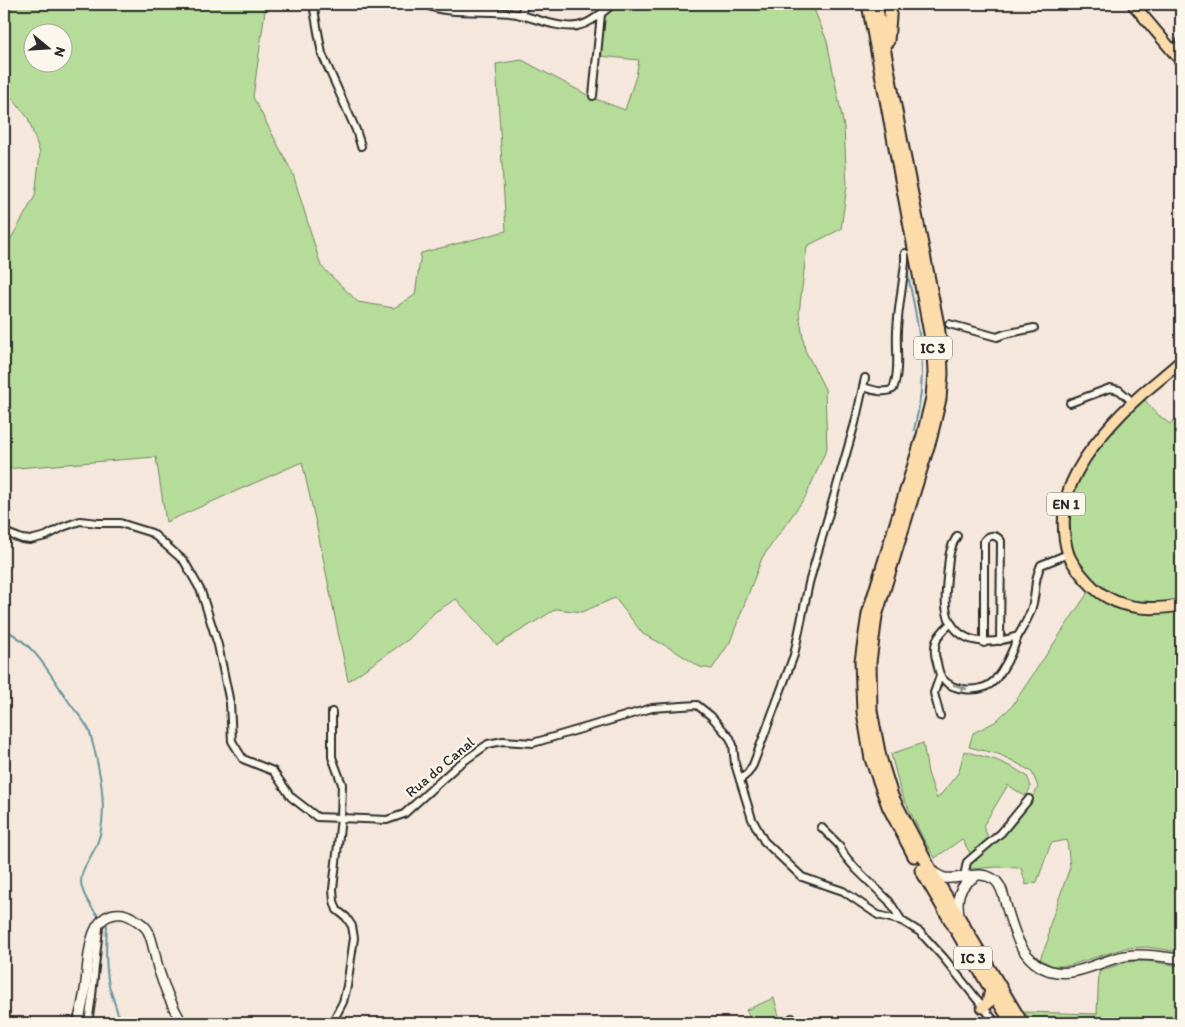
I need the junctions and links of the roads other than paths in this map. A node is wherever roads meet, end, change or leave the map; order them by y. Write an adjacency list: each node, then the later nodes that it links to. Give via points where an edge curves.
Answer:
1 (313, 4): 15 (street, via 322,54)
2 (426, 4): 9 (street, via 456,11)
3 (524, 4): 9 (street)
4 (613, 4): 8 (street)
5 (870, 4): 12 (highway, IC 3); 46 (highway, IC 3, via 930,326 934,373 923,435 868,614 861,661 863,712 871,759 891,814)
6 (891, 4): 12 (highway)
7 (1133, 4): 11 (main road)
8 (600, 14): 9 (street, via 580,26 569,27); 14 (street)
9 (521, 15)
10 (1181, 41): 11 (street)
11 (1172, 51): 13 (main road)
12 (887, 57): 39 (highway, IC 3, via 938,325 942,374 931,438 876,616 870,662 871,711 892,796)
13 (1181, 62)
14 (593, 96)
15 (361, 146)
16 (905, 254): 21 (street, via 894,386 888,391)
17 (949, 324): 18 (street, via 997,338)
18 (1034, 328)
19 (1181, 361): 22 (main road, EN 1)
20 (865, 378): 21 (street)
21 (863, 387): 35 (street, via 809,583 794,655 753,765)
22 (1134, 402): 23 (street, via 1119,390 1110,388); 26 (main road, EN 1, via 1103,435 1072,482 1064,516)
23 (1070, 403)
24 (4, 532): 37 (street, Rua do Canal, via 30,540 74,523 120,523 152,534 184,561 201,591 220,654 230,703 232,741 243,759 273,771 292,797 317,817)
25 (957, 536): 28 (street, via 950,547 945,598)
26 (1068, 554): 27 (main road, EN 1, via 1087,581 1111,600 1141,608); 29 (street, via 1041,565 1035,578 1028,619)
27 (1181, 606)
28 (951, 623): 31 (street, via 960,633); 32 (street, via 934,646)
29 (1018, 636): 30 (street); 32 (street, one-way to 29, via 962,689 984,687 994,682)
30 (1000, 641): 31 (street); 31 (street, via 1001,541 992,535 984,541)
31 (984, 643)
32 (940, 676): 34 (street, via 934,693)
33 (332, 712): 37 (street, via 332,757 342,784)
34 (940, 716)
35 (740, 780): 37 (street, Rua do Canal, via 730,738 711,716 697,705 652,708 533,743 504,741 488,744 457,766 404,814 387,820); 43 (street, Rua do Canal, via 752,819 764,840 802,877 843,891 878,915)
36 (1029, 799): 40 (street, via 1001,833 967,862)
37 (341, 818): 53 (street, via 334,901 337,910 352,926 354,938 343,1002)
38 (821, 827): 43 (street)
39 (931, 871): 40 (street, via 943,878); 42 (highway, IC 3)
40 (964, 876): 41 (street)
41 (976, 876): 42 (street, via 962,887 958,896); 45 (street, via 997,882 1019,945 1032,961 1050,970 1071,972 1126,956)
42 (959, 920): 57 (highway, IC 3)
43 (902, 921): 48 (street, Rua do Canal, via 920,932)
44 (99, 925): 50 (street, via 92,937); 51 (street); 52 (street, via 106,918 124,914 147,930 165,988)
45 (1181, 959)
46 (991, 990): 47 (highway, IC 3); 48 (highway)
47 (1002, 1008): 48 (highway); 56 (highway, IC 3)
48 (984, 1010): 55 (street, Rua do Canal)
49 (792, 1018): 54 (street)
50 (78, 1023)
51 (88, 1023)
52 (182, 1023)
53 (332, 1023)
54 (785, 1023)
55 (996, 1023)
56 (1012, 1023)
57 (1022, 1023)

